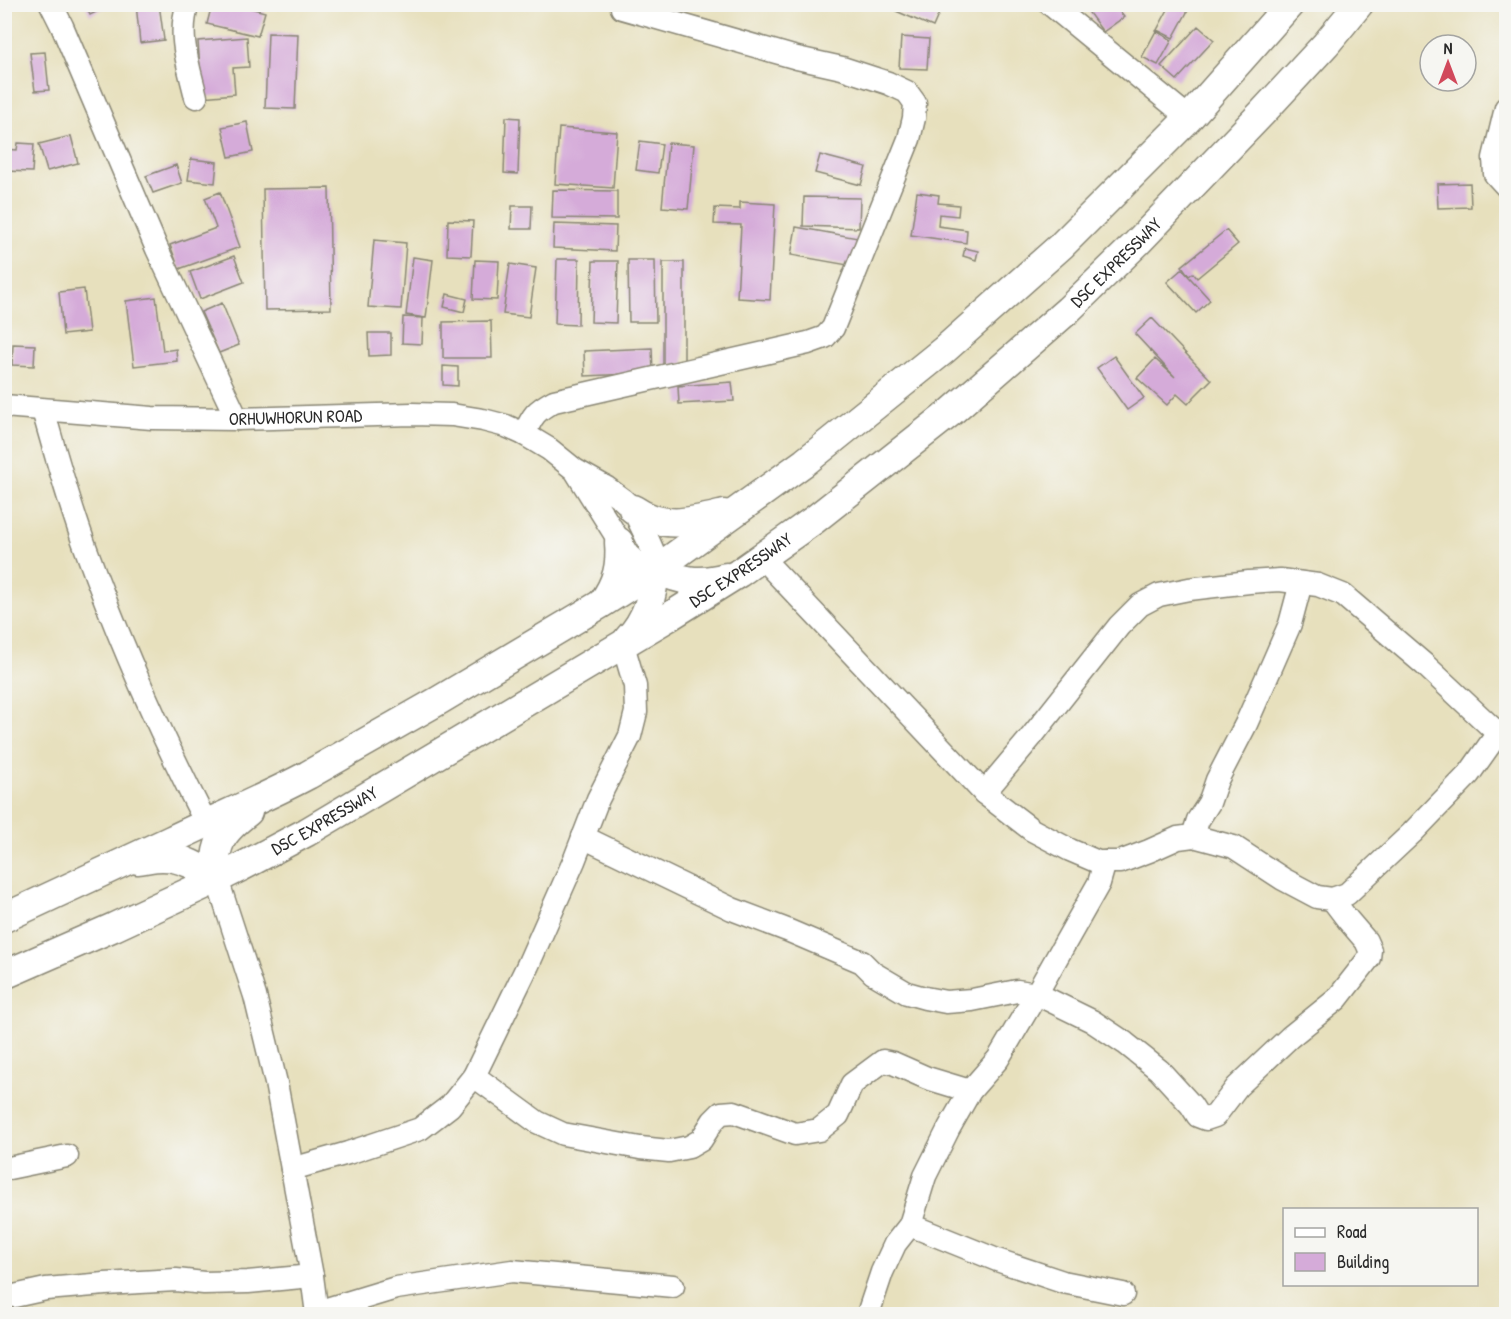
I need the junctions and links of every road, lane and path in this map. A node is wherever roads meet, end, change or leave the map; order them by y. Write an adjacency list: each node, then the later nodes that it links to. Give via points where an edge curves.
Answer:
1 (51, 4): 13 (street, via 157,249)
2 (188, 4): 7 (street, via 183,39)
3 (1050, 4): 9 (street)
4 (1290, 4): 9 (main road)
5 (1359, 4): 19 (main road, DSC EXPRESSWAY, via 1262,113 1068,310 933,427)
6 (622, 8): 14 (street, via 888,83 907,92 915,103 914,118 833,328 825,337 554,401 539,409)
7 (196, 97)
8 (1506, 108): 10 (street, via 1494,158 1496,174)
9 (1189, 118): 17 (main road, via 1061,246 944,350 805,462)
10 (1506, 186)
11 (4, 406): 12 (street, ORHUWHORUN ROAD)
12 (43, 410): 13 (street, ORHUWHORUN ROAD); 27 (street, via 74,515 114,624)
13 (237, 420): 14 (street, ORHUWHORUN ROAD, via 452,415 506,426)
14 (524, 434): 15 (street, ORHUWHORUN ROAD)
15 (574, 470): 16 (street, via 607,488); 18 (street)
16 (633, 509): 17 (main road, via 644,517 671,523); 20 (street, via 655,556)
17 (735, 512): 20 (main road)
18 (619, 542): 20 (street, via 638,564); 22 (main road, via 618,573)
19 (750, 565): 20 (main road, via 704,582); 23 (main road, DSC EXPRESSWAY); 26 (street)
20 (655, 570): 22 (main road); 23 (main road, via 651,602)
21 (1300, 583): 24 (street, via 1343,595); 26 (street, via 1280,580 1189,589 1159,595 1140,605); 28 (street, via 1290,624)
22 (601, 604): 25 (main road)
23 (623, 645): 29 (street, via 635,686 636,712 630,736); 32 (main road, DSC EXPRESSWAY, via 363,800)
24 (1502, 737): 33 (street, via 1412,833 1347,894)
25 (274, 793): 27 (main road); 32 (main road, via 237,820 220,841 215,863)
26 (984, 793): 31 (street, via 1032,830 1070,850)
27 (206, 823): 30 (main road)
28 (1192, 836): 31 (street, via 1120,862); 33 (street, via 1234,847 1283,879 1317,897)
29 (583, 837): 36 (street, via 732,909 862,962 907,993 946,1002 1017,991); 37 (street, via 528,965)
30 (128, 861): 32 (main road, via 177,859); 34 (main road)
31 (1105, 862): 36 (street, via 1099,883)
32 (217, 879): 35 (main road, DSC EXPRESSWAY); 41 (street, via 255,996)
33 (1332, 899): 36 (street, via 1366,941 1370,958 1337,999 1237,1087 1215,1116 1206,1119 1198,1116 1159,1070 1125,1043 1092,1021)
34 (4, 918)
35 (4, 975)
36 (1037, 994): 38 (street, via 998,1059)
37 (474, 1076): 38 (street, via 537,1122 562,1134 669,1150 689,1147 701,1140 721,1113 734,1112 795,1134 819,1130 838,1115 852,1084 883,1061); 41 (street, via 450,1106 420,1129)
38 (970, 1091): 42 (street, via 926,1176)
39 (67, 1156): 40 (street)
40 (4, 1169)
41 (292, 1169): 43 (street)
42 (909, 1225): 45 (street, via 1063,1282); 48 (street, via 882,1272)
43 (312, 1276): 46 (street, via 248,1282 176,1280 105,1284); 47 (street)
44 (673, 1286): 47 (street, via 512,1271 396,1288)
45 (1123, 1294)
46 (14, 1296)
47 (317, 1313)
48 (868, 1314)

